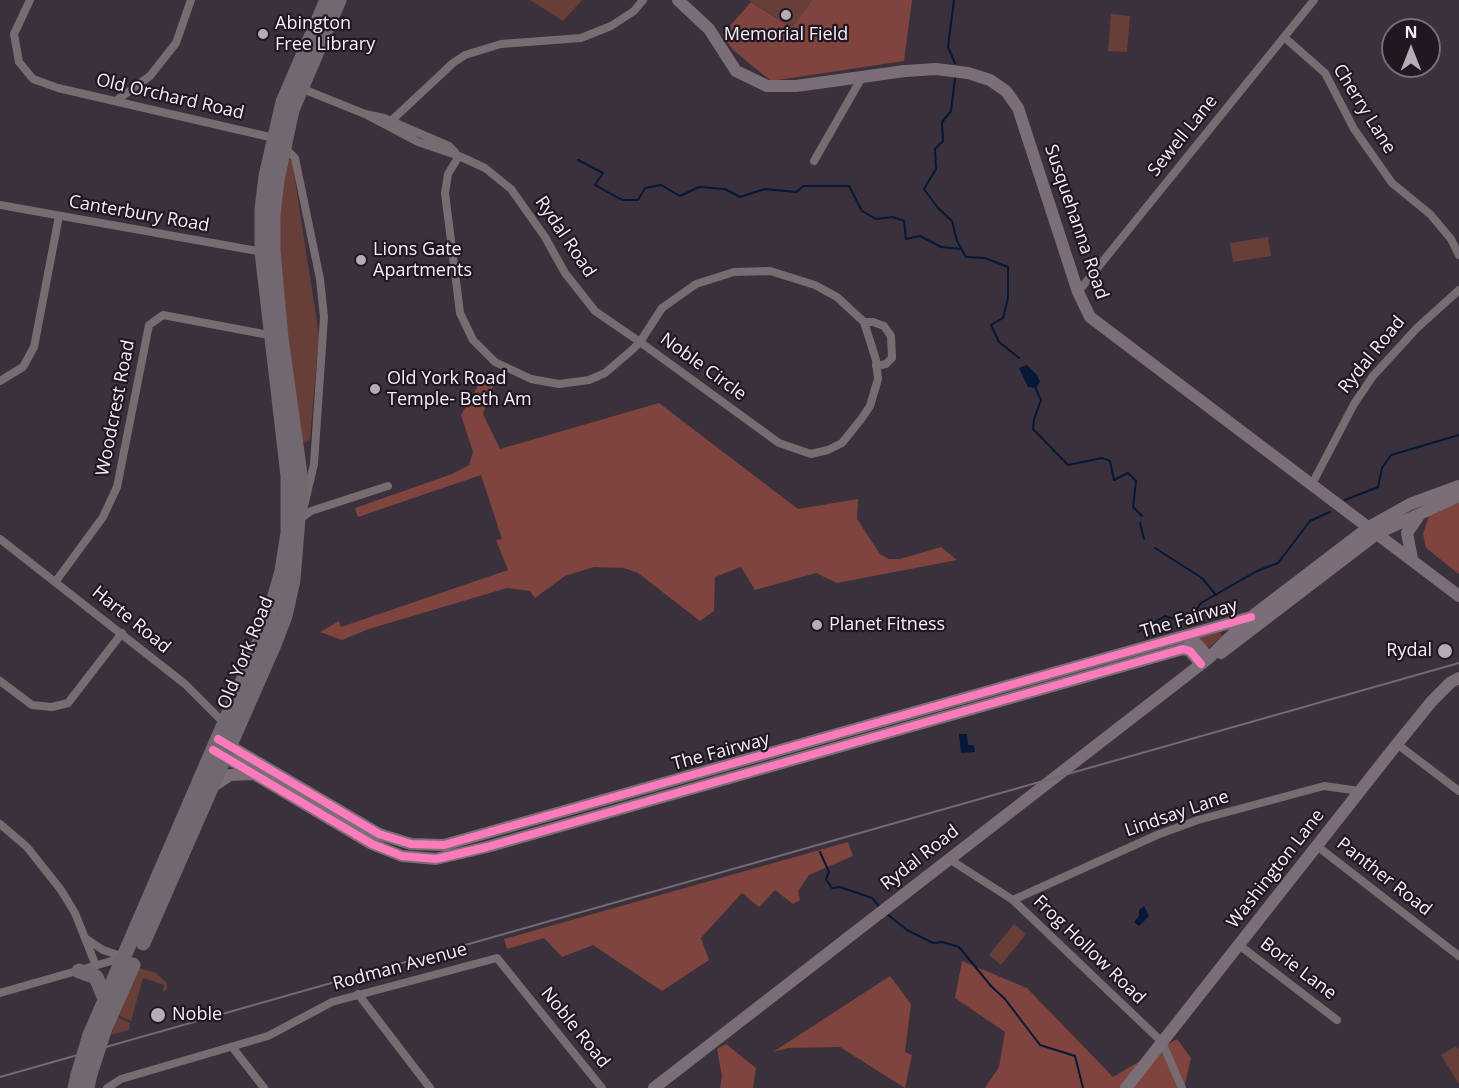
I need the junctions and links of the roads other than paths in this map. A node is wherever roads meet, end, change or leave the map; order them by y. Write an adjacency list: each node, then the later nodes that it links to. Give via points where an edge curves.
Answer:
1 (30, 0): 11 (street, Old Orchard Road, via 14,34 19,62 33,79)
2 (191, 0): 11 (street, via 176,43 150,76)
3 (327, 0): 10 (highway, Old York Road)
4 (339, 0): 10 (highway, Old York Road)
5 (643, 0): 13 (street, via 611,26 581,38 501,44 465,55)
6 (678, 0): 9 (main road, Susquehanna Road, via 709,29 736,70 755,82 781,87)
7 (1314, 0): 8 (street, Sewell Lane)
8 (1284, 37): 21 (street, Cherry Lane, via 1325,73 1354,129 1392,183 1430,214); 23 (street, Sewell Lane)
9 (861, 79): 17 (street); 23 (main road, Susquehanna Road, via 905,70 936,69 968,73 990,80 1006,91 1022,118)
10 (296, 86): 12 (street, Rydal Road); 15 (highway, Old York Road)
11 (117, 100): 15 (street, Old Orchard Road)
12 (365, 114): 13 (street, Rydal Road); 14 (street, Rydal Road)
13 (391, 121): 14 (street, Rydal Road)
14 (410, 134): 16 (street, Rydal Road, via 449,146)
15 (278, 142): 20 (highway, Old York Road, via 262,210); 34 (street, via 295,158 324,317 314,464)
16 (459, 156): 26 (street, Rydal Road, via 485,168 511,189 565,273 595,311); 26 (street, via 448,174 445,193 459,313 473,340 495,362 531,379 558,384 589,380 605,373)
17 (814, 161)
18 (0, 205): 19 (street, Canterbury Road)
19 (59, 216): 20 (street, Canterbury Road); 28 (street, via 34,347 23,367)
20 (267, 252): 25 (highway, Old York Road)
21 (1459, 255)
22 (1459, 290): 30 (street, Rydal Road, via 1373,376)
23 (1078, 292): 30 (main road, Susquehanna Road, via 1097,324)
24 (864, 322): 26 (street, Noble Circle, via 837,297 815,285 754,270 716,276 696,284 662,308); 27 (street, Noble Circle); 27 (street, Noble Circle, via 884,326 891,336 892,358)
25 (276, 337): 34 (highway, Old York Road, via 301,481); 38 (street, Woodcrest Road, via 163,315 149,325 117,487 103,517); 47 (highway, Old York Road, via 288,476 288,533 276,599)
26 (640, 342): 27 (street, Noble Circle, via 779,442 811,454 842,443 862,418 878,379)
27 (876, 366)
28 (0, 381)
29 (388, 486): 34 (street, via 311,511)
30 (1311, 486): 35 (main road, Susquehanna Road)
31 (1459, 486): 35 (main road, via 1410,504)
32 (1459, 496): 33 (main road)
33 (1421, 512): 35 (main road); 37 (main road, via 1407,533)
34 (299, 519): 47 (highway, Old York Road, via 285,616)
35 (1374, 530): 37 (main road, Susquehanna Road); 40 (main road, The Fairway); 43 (main road, Rydal Road, via 1231,647)
36 (0, 539): 38 (street, Harte Road)
37 (1412, 559): 39 (main road, Susquehanna Road)
38 (56, 581): 41 (street, Harte Road)
39 (1459, 596)
40 (1251, 617): 42 (main road, The Fairway); 43 (main road, Rydal Road)
41 (122, 633): 46 (street, via 68,703 52,707 32,705); 47 (street, Harte Road, via 185,684)
42 (1183, 636): 43 (main road, via 1193,640); 44 (main road, The Fairway)
43 (1205, 662): 44 (main road, The Fairway, via 1183,649); 57 (main road, Rydal Road)
44 (1105, 666): 54 (main road, The Fairway); 56 (main road, The Fairway)
45 (1459, 678): 48 (main road, Washington Lane, via 1432,701)
46 (0, 681)
47 (224, 741): 49 (main road, The Fairway); 50 (highway, Old York Road); 54 (main road, The Fairway, via 348,818 388,838 432,846); 62 (highway, Old York Road)
48 (1397, 744): 51 (main road, Washington Lane); 52 (street)
49 (262, 778): 50 (main road, via 237,773); 56 (main road, The Fairway, via 353,834 392,853 436,859)
50 (211, 788): 62 (highway, Old York Road)
51 (1360, 791): 55 (main road, Washington Lane); 58 (street, Lindsay Lane, via 1324,786 1198,820)
52 (1459, 791)
53 (0, 824): 59 (street, via 27,847 67,899)
54 (483, 834): 56 (main road)
55 (1317, 846): 60 (main road, Washington Lane); 61 (street, Panther Road)
56 (487, 847)
57 (949, 859): 58 (street, Frog Hollow Road); 78 (main road, Rydal Road)
58 (1013, 900): 71 (street, Frog Hollow Road)
59 (84, 938): 62 (street, via 103,950); 63 (street)
60 (1239, 945): 69 (street, Borie Lane); 71 (main road, Washington Lane)
61 (1459, 956)
62 (131, 958): 63 (street); 68 (highway, Old York Road); 70 (highway, Old York Road)
63 (96, 966): 64 (street)
64 (79, 971): 66 (street); 68 (highway, via 96,977)
65 (522, 990): 67 (street, Rodman Avenue, via 497,958); 77 (street, Noble Road)
66 (0, 993)
67 (358, 994): 72 (street, Rodman Avenue, via 332,1002 268,1036); 74 (street)
68 (105, 999): 70 (highway, Old York Road)
69 (1337, 1020)
70 (99, 1027): 73 (highway, Old York Road, bridge)
71 (1162, 1042): 79 (main road, Washington Lane); 80 (street, Frog Hollow Road)
72 (232, 1048): 75 (street, Rodman Avenue, via 121,1079); 76 (street)
73 (83, 1081)
74 (425, 1086)
75 (107, 1088)
76 (264, 1088)
77 (602, 1088)
78 (654, 1088)
79 (1126, 1088)
80 (1182, 1088)

